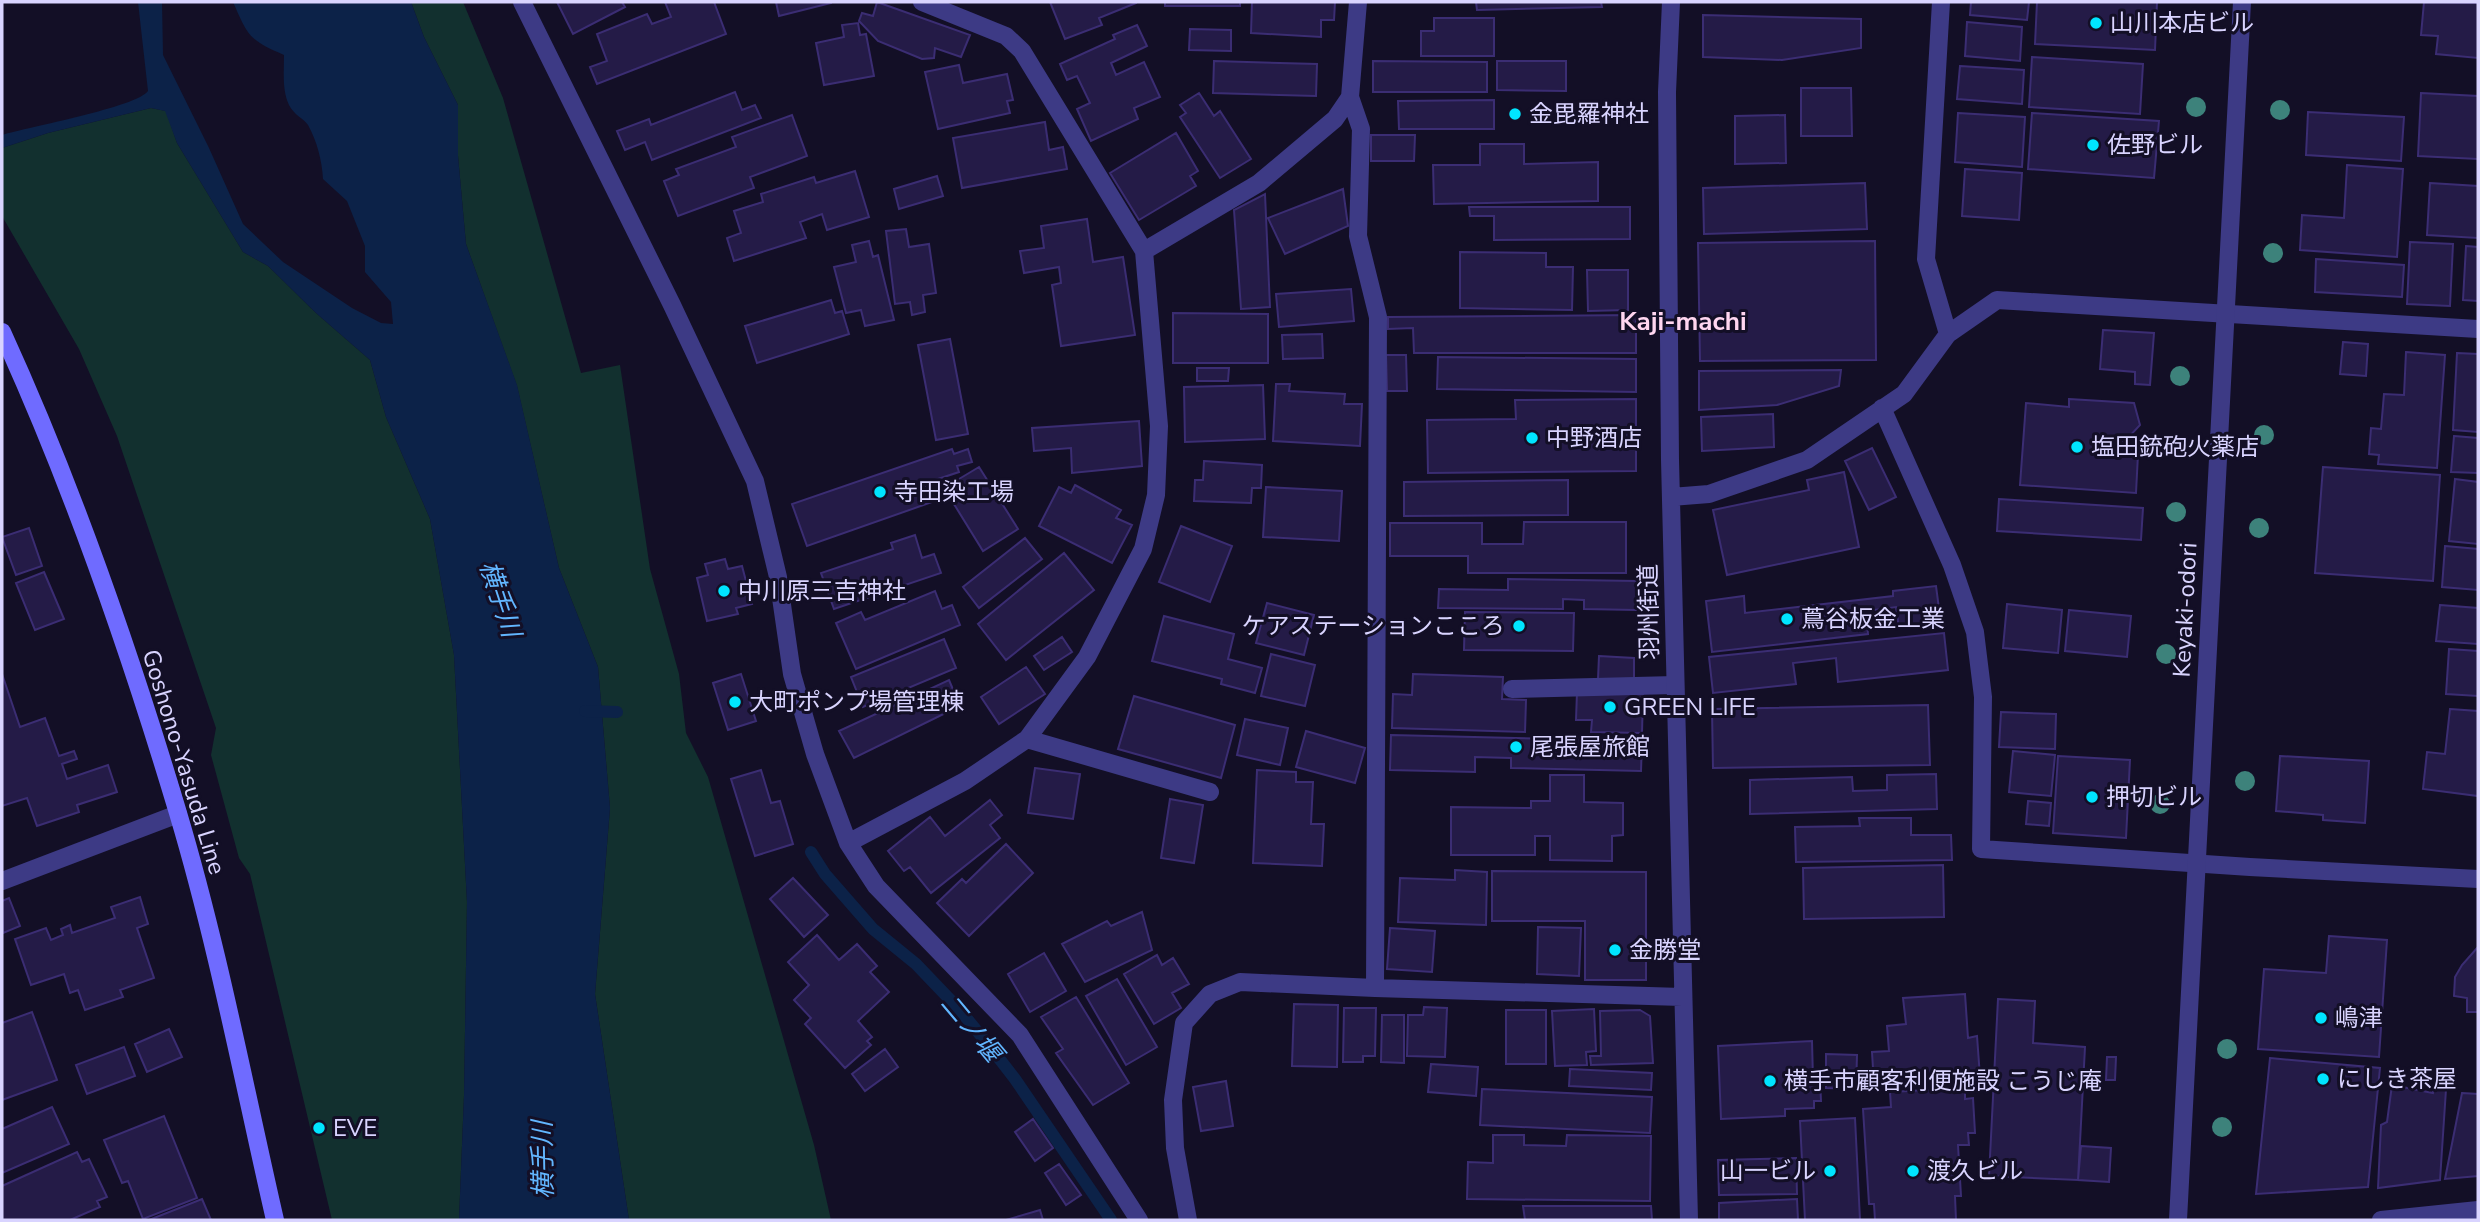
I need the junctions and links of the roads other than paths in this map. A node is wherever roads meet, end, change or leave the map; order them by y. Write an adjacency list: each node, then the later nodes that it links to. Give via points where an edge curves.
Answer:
1 (522, 2): 20 (street, via 755,481 778,577 792,674)
2 (922, 2): 8 (street, via 1006,36 1021,51)
3 (1358, 2): 7 (street)
4 (1671, 2): 14 (street, 羽州街道)
5 (1941, 2): 12 (street, via 1926,259)
6 (2242, 2): 9 (street, Keyaki-odori)
7 (1350, 97): 8 (street, via 1335,119 1259,183); 24 (street, via 1361,129 1358,236 1378,317)
8 (1144, 251): 17 (street, via 1159,426 1156,495 1143,549 1087,657)
9 (2225, 314): 10 (street); 12 (street, via 1997,300); 21 (street, Keyaki-odori)
10 (2478, 329)
11 (2, 332): 19 (main road, Goshono-Yasuda Line, via 90,542)
12 (1948, 334): 13 (street, via 1904,394)
13 (1882, 408): 14 (street, via 1807,460 1709,494); 21 (street, via 1952,565 1975,632 1983,697 1981,849)
14 (1671, 497): 15 (street, 羽州街道)
15 (1675, 685): 16 (street); 25 (street, 羽州街道)
16 (1512, 689)
17 (1027, 739): 18 (street); 20 (street, via 965,781)
18 (1210, 792)
19 (178, 814): 23 (street); 27 (main road, Goshono-Yasuda Line)
20 (848, 843): 28 (street, via 876,886 1020,1035)
21 (2198, 863): 22 (street); 31 (street, Keyaki-odori)
22 (2478, 879)
23 (2, 881)
24 (1375, 988): 25 (street); 29 (street, via 1240,982 1210,994 1184,1023 1173,1100 1175,1148)
25 (1682, 997): 30 (street, 羽州街道)
26 (2478, 1210): 32 (street)
27 (275, 1220)
28 (1139, 1220)
29 (1188, 1220)
30 (1689, 1220)
31 (2178, 1220)
32 (2381, 1220)

